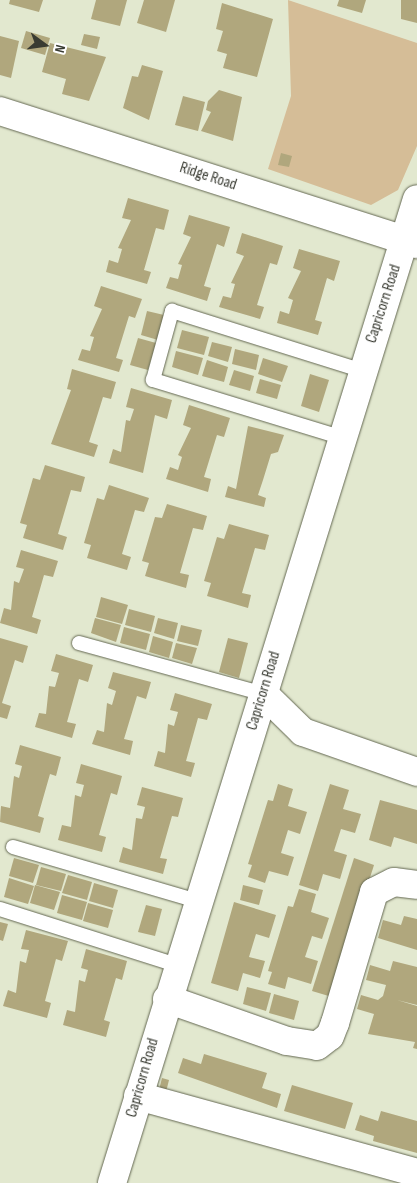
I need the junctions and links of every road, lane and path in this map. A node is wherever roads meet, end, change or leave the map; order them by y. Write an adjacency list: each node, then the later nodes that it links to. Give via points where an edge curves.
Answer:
1 (0, 111): 3 (street, Ridge Road)
2 (417, 199): 3 (street, Capricorn Road)
3 (411, 242): 4 (street, Capricorn Road)
4 (363, 371): 5 (street, Capricorn Road); 5 (lane, via 172,311 153,380)
5 (343, 438): 7 (street, Capricorn Road)
6 (79, 643): 7 (lane)
7 (264, 694): 8 (street, via 303,732); 11 (street, Capricorn Road)
8 (417, 772)
9 (14, 847): 11 (lane)
10 (417, 885): 14 (street, via 394,882 374,892 336,1023 330,1036 317,1046 288,1041)
11 (198, 901): 13 (street, Capricorn Road)
12 (0, 909): 13 (lane)
13 (177, 965): 14 (street, Capricorn Road)
14 (167, 999): 15 (street, Capricorn Road)
15 (138, 1096): 16 (street); 17 (street, Capricorn Road)
16 (417, 1173)
17 (116, 1180)

